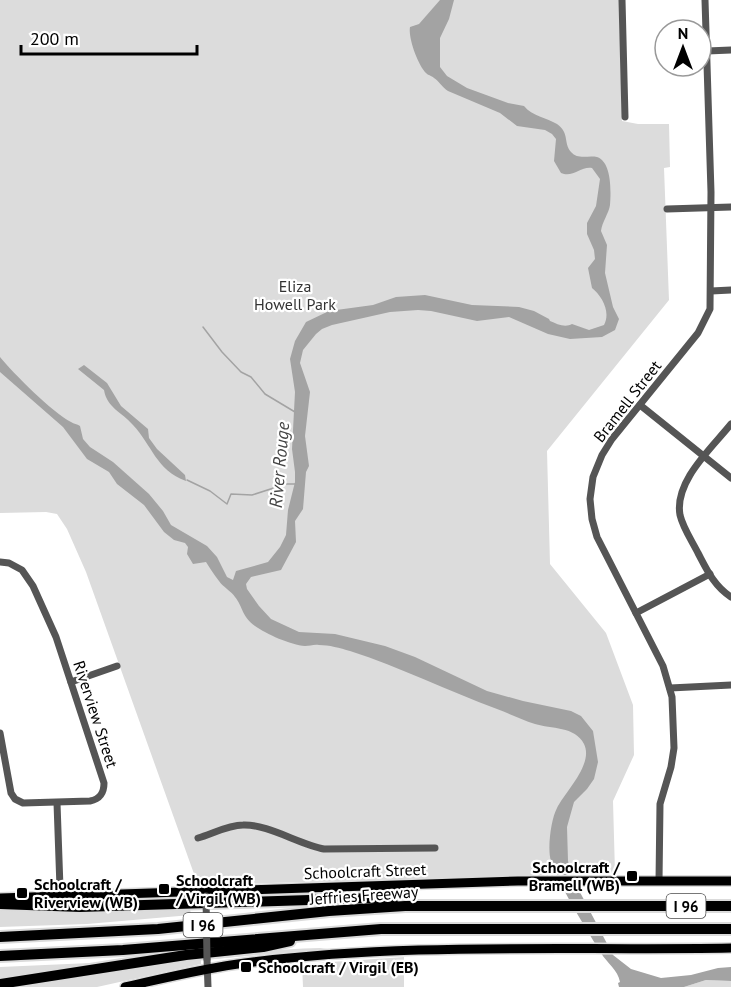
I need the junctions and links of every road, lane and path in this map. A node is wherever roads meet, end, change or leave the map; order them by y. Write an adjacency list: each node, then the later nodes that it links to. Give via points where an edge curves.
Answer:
1 (622, 0): 7 (street)
2 (705, 0): 3 (street, Bramell Street)
3 (705, 18)
4 (731, 50): 5 (street)
5 (713, 51)
6 (707, 78): 9 (street, Bramell Street)
7 (625, 117)
8 (731, 207): 9 (street)
9 (711, 208): 10 (street); 12 (street, Bramell Street)
10 (667, 209)
11 (731, 290): 12 (street)
12 (711, 291): 13 (street, Bramell Street, via 704,326)
13 (640, 405): 15 (street); 20 (street, Bramell Street, via 602,455 590,499 597,537)
14 (731, 424): 15 (street)
15 (705, 456): 16 (street); 18 (street, via 684,484 680,508 683,524)
16 (731, 478)
17 (0, 562): 22 (street, Riverview Street, via 15,566 30,579)
18 (710, 574): 19 (street); 20 (street)
19 (731, 597)
20 (636, 613): 24 (street, Bramell Street)
21 (117, 666): 22 (street)
22 (71, 682): 26 (street, Riverview Street, via 104,788 95,800)
23 (731, 685): 24 (street)
24 (670, 688): 29 (street, Bramell Street, via 674,748 660,804)
25 (0, 733): 26 (street, via 12,796 23,803)
26 (57, 802): 32 (street, via 60,888)
27 (198, 838): 28 (street, via 243,825 324,849)
28 (435, 848)
29 (659, 881): 30 (main road, Schoolcraft Street); 31 (main road, Schoolcraft Street, via 483,881)
30 (731, 881)
31 (206, 894): 32 (main road, Schoolcraft Street); 42 (street, bridge)
32 (66, 896): 33 (main road, Schoolcraft Street)
33 (0, 898)
34 (0, 904): 35 (highway, via 80,907 373,898)
35 (405, 906): 36 (highway, Jeffries Freeway / I 96); 39 (highway, Jeffries Freeway / I 96, via 158,929)
36 (731, 906)
37 (731, 929): 38 (highway, I 96, via 415,928)
38 (333, 932): 41 (highway, I 96); 43 (highway, via 263,947)
39 (0, 937)
40 (731, 948): 42 (main road, via 476,948)
41 (0, 956)
42 (207, 964): 44 (main road); 45 (street)
43 (0, 984)
44 (125, 987)
45 (208, 987)

